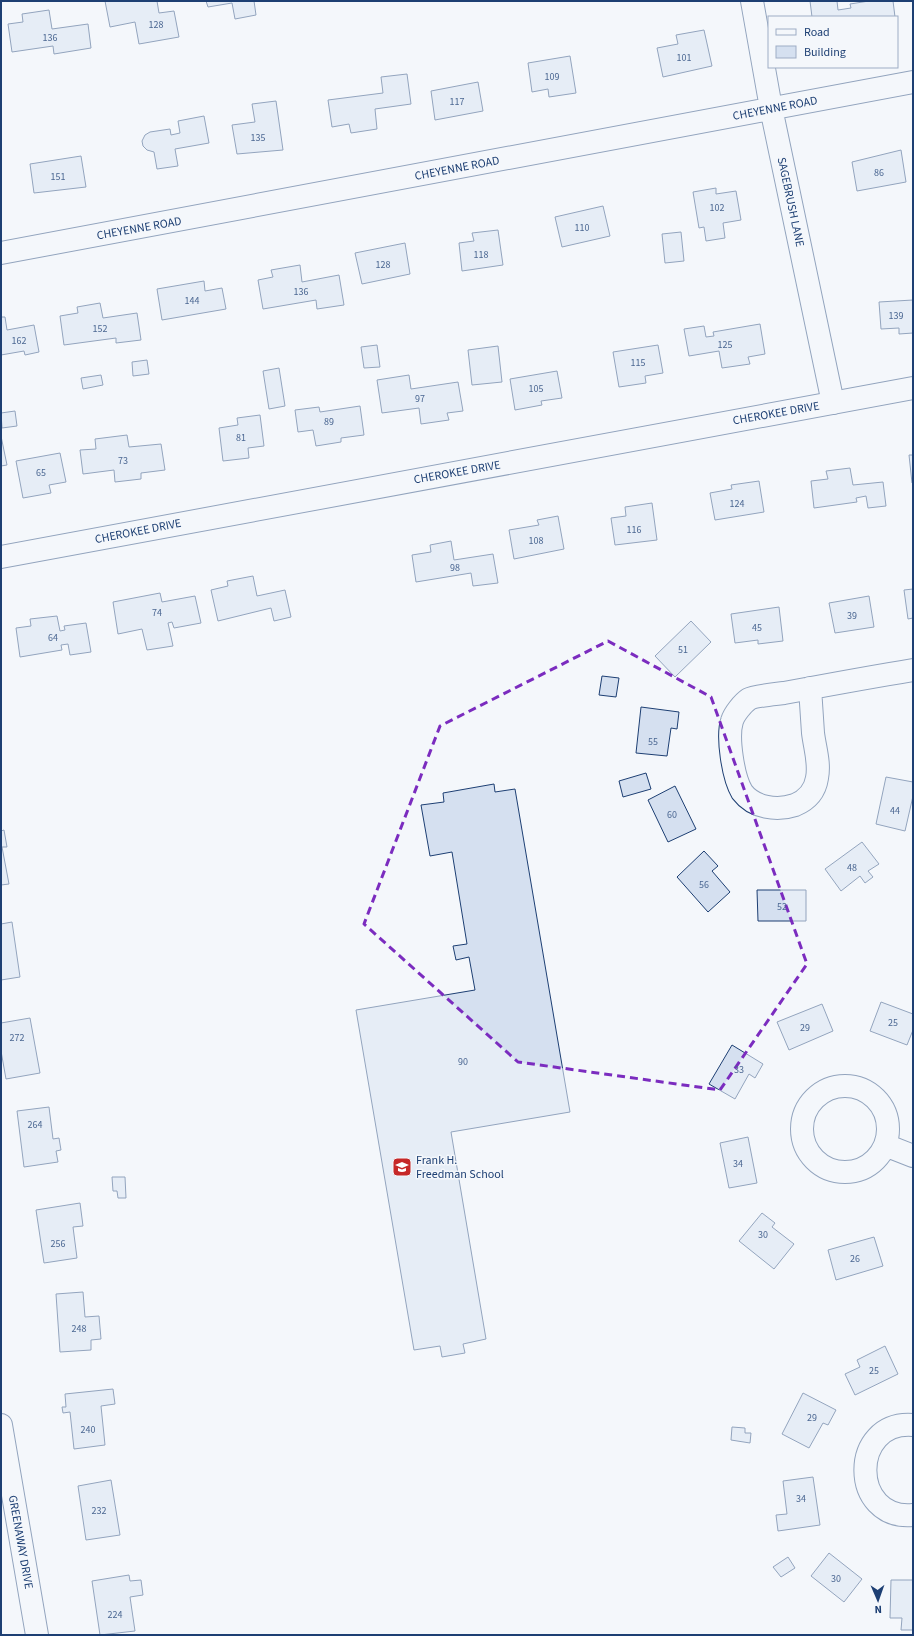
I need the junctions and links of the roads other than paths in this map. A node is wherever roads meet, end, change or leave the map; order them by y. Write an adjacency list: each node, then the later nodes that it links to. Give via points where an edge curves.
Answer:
1 (752, 1): 3 (street, SAGEBRUSH LANE)
2 (913, 82): 3 (street, CHEYENNE ROAD)
3 (771, 108): 4 (street, CHEYENNE ROAD); 6 (street, SAGEBRUSH LANE)
4 (1, 253)
5 (913, 388): 6 (street, CHEROKEE DRIVE)
6 (833, 403): 7 (street, CHEROKEE DRIVE)
7 (1, 557)
8 (913, 670): 9 (street)
9 (810, 688): 9 (street, via 818,765 815,787 808,797 790,806 772,808 756,803 743,792 737,782 730,732 732,720 749,699)
10 (885, 1145): 11 (street)
11 (913, 1156)
12 (1, 1425): 15 (street, GREENAWAY DRIVE)
13 (913, 1425): 14 (street, via 897,1426 880,1436 868,1452 864,1469 868,1489 874,1499 892,1512)
14 (913, 1515)
15 (37, 1635)

